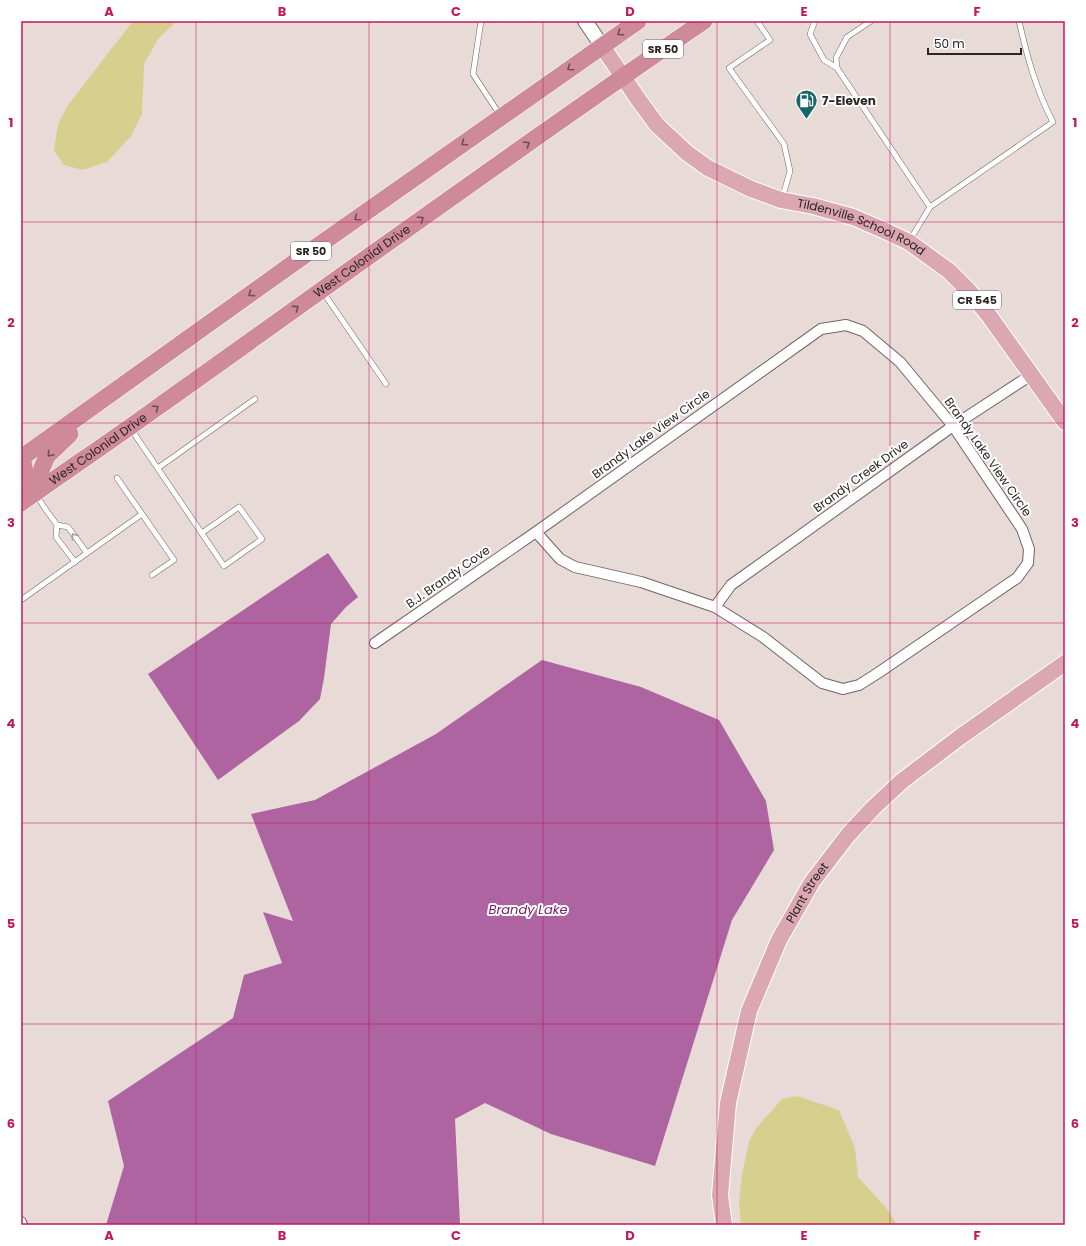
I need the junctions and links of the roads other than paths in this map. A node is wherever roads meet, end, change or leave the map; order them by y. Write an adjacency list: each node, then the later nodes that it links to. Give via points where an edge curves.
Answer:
1 (481, 21): 12 (lane, via 473,74)
2 (585, 21): 9 (main road, CR 545)
3 (638, 21): 9 (highway, SR 50, one-way to 9)
4 (704, 21): 11 (highway, West Colonial Drive / SR 50)
5 (757, 21): 13 (lane, via 770,40 729,68 784,144 790,171)
6 (815, 21): 10 (lane, via 810,34 824,60)
7 (871, 21): 10 (lane, via 847,38 836,58)
8 (1019, 21): 14 (lane, via 1030,68 1053,122)
9 (602, 46): 11 (main road, CR 545); 12 (highway, SR 50, one-way to 12)
10 (837, 68): 14 (lane)
11 (622, 77): 13 (main road, Tildenville School Road / CR 545, via 657,125 687,153 726,178); 16 (highway, West Colonial Drive / SR 50, one-way to 11)
12 (501, 117): 19 (highway, SR 50, one-way to 19)
13 (781, 200): 15 (main road, Tildenville School Road / CR 545, via 853,218)
14 (930, 207): 15 (lane)
15 (909, 242): 17 (main road, Tildenville School Road / CR 545, via 949,271 969,291)
16 (321, 290): 18 (lane); 23 (highway, West Colonial Drive / SR 50, one-way to 16)
17 (1031, 375): 21 (main road, Tildenville School Road / CR 545); 22 (street, Brandy Creek Drive)
18 (386, 384)
19 (118, 389): 24 (highway, SR 50); 28 (highway, one-way to 28, via 47,456)
20 (256, 399): 25 (lane)
21 (1065, 422)
22 (953, 426): 32 (street, Brandy Lake View Circle, via 900,362 863,331 846,325 821,329); 38 (street, Brandy Creek Drive, via 731,585); 38 (street, Brandy Lake View Circle, via 1022,529 1029,549 1028,563 1017,578 878,673 859,685 843,689 822,683 763,637)
23 (129, 427): 25 (lane); 28 (highway, West Colonial Drive / SR 50)
24 (22, 457): 27 (highway, via 25,472)
25 (158, 468): 33 (lane)
26 (118, 478): 30 (lane)
27 (21, 484)
28 (35, 493): 29 (highway, West Colonial Drive / SR 50); 31 (lane)
29 (21, 503)
30 (142, 514): 34 (lane); 36 (lane, via 174,560)
31 (57, 525): 34 (lane, one-way to 31, via 68,527); 35 (lane, via 56,537)
32 (536, 532): 38 (street, Brandy Lake View Circle, via 560,559 575,567 641,582); 39 (street, B.J. Brandy Cove)
33 (202, 533): 33 (lane, via 224,566 262,539 239,507)
34 (87, 554): 35 (lane)
35 (75, 562): 37 (lane)
36 (152, 575)
37 (21, 600)
38 (716, 607)
39 (375, 643)
40 (1065, 663): 41 (main road, Plant Street, via 960,736 902,781 848,835 812,882 779,940 749,1011 728,1103 720,1195)
41 (724, 1225)

